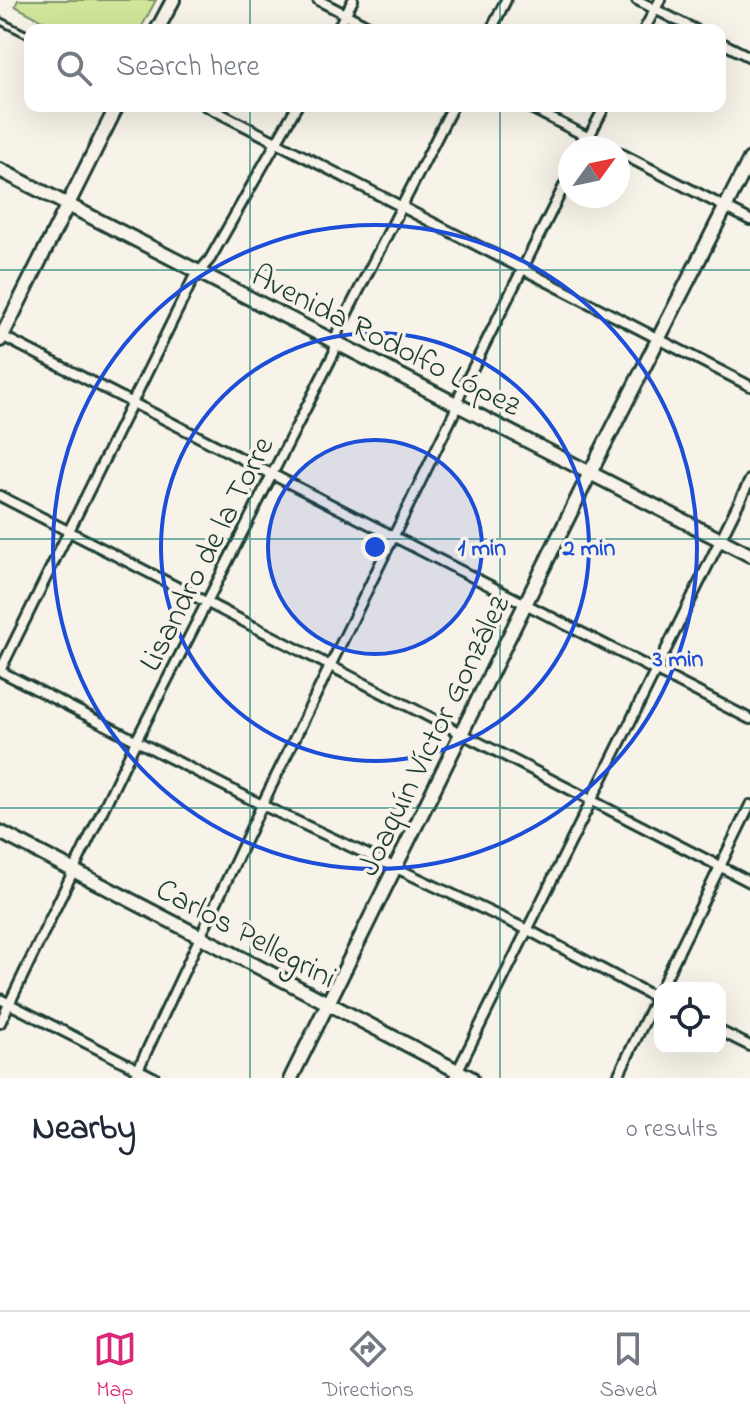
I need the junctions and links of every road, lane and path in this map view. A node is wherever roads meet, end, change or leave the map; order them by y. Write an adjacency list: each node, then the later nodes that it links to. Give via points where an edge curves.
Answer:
1 (173, 0): 9 (street)
2 (318, 0): 7 (street)
3 (353, 0): 7 (street)
4 (506, 0): 12 (street)
5 (637, 0): 6 (street)
6 (657, 5): 13 (street); 14 (street)
7 (345, 14): 10 (street); 11 (street)
8 (0, 21): 15 (lane)
9 (160, 24)
10 (340, 24)
11 (364, 24)
12 (494, 24)
13 (647, 24)
14 (687, 24)
15 (24, 33)
16 (726, 45): 17 (street)
17 (750, 57)
18 (114, 112): 31 (street)
19 (217, 112): 26 (street)
20 (294, 112): 26 (street)
21 (450, 112): 32 (street, Lisandro de la Torre)
22 (539, 112): 24 (street)
23 (602, 112): 25 (street)
24 (586, 136)
25 (589, 136)
26 (277, 144): 32 (street); 36 (street)
27 (630, 158): 33 (street)
28 (750, 159): 33 (street, Joaquín Víctor González)
29 (0, 170): 31 (street, Avenida Rodolfo López)
30 (558, 198): 35 (street)
31 (66, 203): 36 (street, Avenida Rodolfo López); 37 (street)
32 (401, 206): 35 (street); 39 (street, Lisandro de la Torre)
33 (725, 207): 34 (street); 38 (street, Joaquín Víctor González)
34 (750, 220)
35 (523, 268): 38 (street); 42 (street)
36 (199, 272): 39 (street, Avenida Rodolfo López); 41 (street)
37 (1, 337): 41 (street)
38 (657, 338): 40 (street); 44 (street, Joaquín Víctor González)
39 (336, 343): 42 (street, Avenida Rodolfo López); 43 (street, Lisandro de la Torre)
40 (750, 386)
41 (132, 400): 43 (street); 47 (street)
42 (457, 405): 44 (street, Avenida Rodolfo López); 48 (street)
43 (273, 473): 48 (street); 51 (street, Lisandro de la Torre)
44 (590, 473): 49 (street, Avenida Rodolfo López); 52 (street, Joaquín Víctor González)
45 (750, 480): 49 (street)
46 (0, 496): 47 (street)
47 (67, 530): 51 (street); 54 (street)
48 (394, 536): 52 (street); 53 (street)
49 (720, 539): 50 (street, Avenida Rodolfo López); 55 (street)
50 (750, 555)
51 (207, 601): 53 (street); 58 (street, Lisandro de la Torre)
52 (525, 605): 55 (street); 57 (street, Joaquín Víctor González)
53 (329, 665): 57 (street); 60 (street)
54 (0, 671): 58 (street)
55 (655, 671): 56 (street); 59 (street)
56 (750, 719)
57 (461, 735): 59 (street); 63 (street, Joaquín Víctor González)
58 (136, 741): 60 (street); 65 (street, Lisandro de la Torre)
59 (591, 801): 64 (street); 67 (street)
60 (262, 805): 63 (street); 68 (street)
61 (750, 805): 64 (street)
62 (0, 832): 65 (street, Carlos Pellegrini)
63 (397, 866): 67 (street); 72 (street, Joaquín Víctor González)
64 (720, 866): 66 (street); 69 (street)
65 (73, 871): 68 (street, Carlos Pellegrini); 71 (street, Lisandro de la Torre)
66 (750, 882)
67 (528, 930): 70 (street); 78 (street)
68 (200, 936): 72 (street, Carlos Pellegrini); 77 (street)
69 (665, 982)
70 (654, 997)
71 (4, 1001): 74 (street, Lisandro de la Torre); 77 (street)
72 (328, 1004): 78 (street, Carlos Pellegrini); 80 (street, Joaquín Víctor González)
73 (654, 1005): 82 (street)
74 (0, 1023)
75 (726, 1034): 76 (street)
76 (750, 1046)
77 (136, 1074): 79 (street)
78 (456, 1075): 81 (street, Carlos Pellegrini)
79 (155, 1078)
80 (291, 1078)
81 (471, 1078)
82 (617, 1078)

